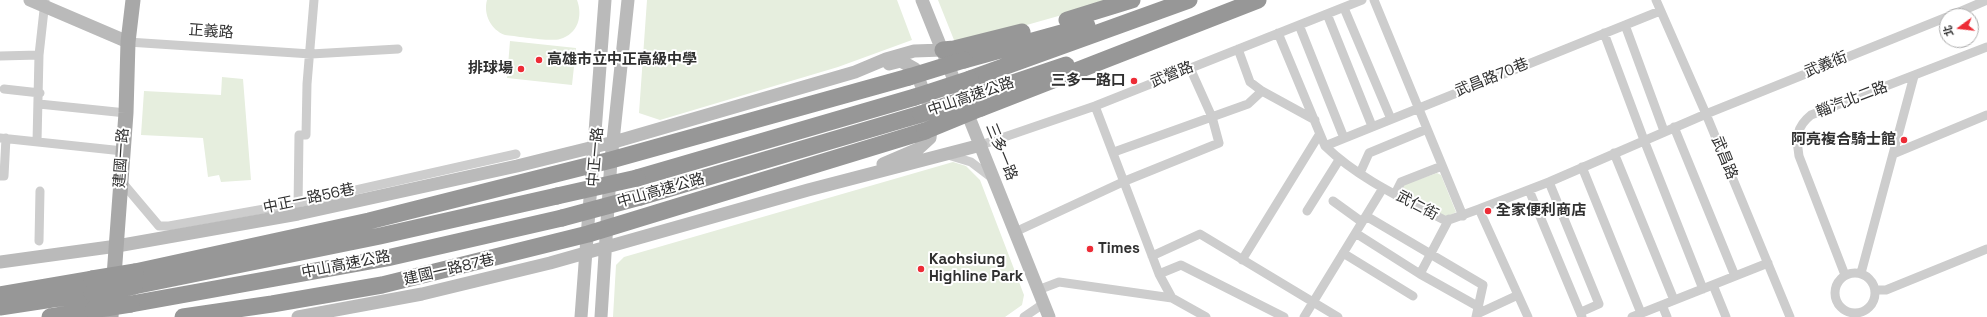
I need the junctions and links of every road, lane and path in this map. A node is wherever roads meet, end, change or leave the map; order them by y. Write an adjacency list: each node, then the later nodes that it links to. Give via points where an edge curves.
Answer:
1 (30, 0): 15 (street, 正義路)
2 (134, 0): 25 (main road, 建國一路)
3 (314, 0): 30 (street)
4 (605, 0): 61 (street, 中正一路)
5 (628, 0): 58 (street, 中正一路)
6 (922, 0): 29 (street, 三多一路)
7 (1132, 0): 29 (highway, via 1042,27)
8 (1161, 0): 68 (highway, bridge, via 1095,23)
9 (1189, 0): 111 (highway, 中山高速公路, bridge, via 915,97 637,178 380,236)
10 (1257, 0): 39 (highway, 中山高速公路)
11 (1362, 0): 16 (street, 武營路)
12 (1374, 0): 42 (street)
13 (1656, 0): 18 (street, 武昌路)
14 (1987, 0): 17 (street, 武義街)
15 (45, 2): 25 (street, 正義路); 31 (street)
16 (1344, 8): 19 (street, 武營路); 47 (street)
17 (1969, 8)
18 (1660, 11): 22 (street, 武昌路70巷); 44 (street, 武昌路)
19 (1327, 14): 21 (street, 武營路); 49 (street)
20 (1939, 21): 44 (street, 武義街)
21 (1299, 25): 23 (street, 武營路); 55 (street)
22 (1625, 25): 24 (street, 武昌路70巷); 52 (street)
23 (1278, 33): 28 (street, 武營路); 48 (street, 武仁街)
24 (1604, 33): 42 (street, 武昌路70巷); 56 (street)
25 (128, 42): 30 (street, 正義路); 43 (main road, 建國一路)
26 (1987, 47): 35 (street, 輜汽北二路)
27 (398, 49): 30 (street, 正義路)
28 (1238, 49): 33 (street, 武營路); 37 (street, via 1250,82)
29 (943, 50): 34 (street, via 914,51); 59 (street, 三多一路)
30 (311, 54): 85 (street, via 307,84 306,135 299,135)
31 (40, 55): 32 (street); 38 (street)
32 (0, 56)
33 (1190, 68): 41 (street, 武營路); 46 (street)
34 (855, 72): 58 (street); 80 (street, via 901,61 915,70 932,118 930,138 918,149)
35 (1914, 76): 67 (street); 109 (street, 輜汽北二路, via 1811,115 1802,122 1798,133 1799,156)
36 (4, 89): 38 (street)
37 (1262, 92): 46 (street, via 1248,104); 48 (street)
38 (40, 93): 40 (street)
39 (979, 102): 91 (highway, bridge, via 925,131); 130 (highway, 中山高速公路, bridge, via 921,114 562,218 387,258)
40 (39, 104): 43 (street); 57 (street)
41 (1095, 106): 59 (street, 武營路); 63 (street)
42 (1419, 107): 47 (street, 武昌路70巷); 51 (street)
43 (126, 113): 62 (main road, 建國一路)
44 (1706, 114): 50 (street, 武義街); 105 (street, 武昌路)
45 (1987, 115): 67 (street)
46 (1212, 117): 63 (street); 77 (street, via 1219,143)
47 (1391, 119): 49 (street, 武昌路70巷)
48 (1315, 120): 53 (street, 武仁街)
49 (1372, 126): 55 (street, 武昌路70巷)
50 (1674, 127): 52 (street, 武義街); 110 (street)
51 (1427, 129): 71 (street); 73 (street, via 1369,154)
52 (1664, 131): 56 (street, 武義街)
53 (1319, 135): 60 (street, 武仁街); 103 (street)
54 (3, 138): 57 (street); 74 (street, via 4,176)
55 (1344, 138): 60 (street, 武昌路70巷)
56 (1644, 140): 64 (street, 武義街); 114 (street)
57 (37, 142): 62 (street)
58 (614, 142): 61 (street); 68 (street, 中正一路)
59 (981, 145): 66 (street); 75 (street, 三多一路)
60 (1325, 146): 69 (street, 武仁街)
61 (594, 147): 70 (street, 中正一路); 85 (street, via 509,168)
62 (123, 151): 76 (main road, 建國一路)
63 (1114, 152): 77 (street)
64 (1614, 153): 72 (street, 武義街); 121 (street)
65 (516, 154): 85 (street, 中正一路56巷)
66 (945, 154): 75 (street, via 971,162); 80 (street)
67 (1893, 154): 106 (street)
68 (611, 160): 70 (highway); 91 (street, 中正一路)
69 (1340, 160): 73 (street, 武仁街); 87 (street)
70 (593, 165): 93 (street, 中正一路); 111 (highway)
71 (1442, 166): 83 (street, via 1401,182); 88 (street)
72 (1582, 168): 78 (street, 武仁街); 127 (street)
73 (1360, 173): 79 (street, 武仁街)
74 (0, 176)
75 (995, 180): 92 (street, 三多一路)
76 (121, 181): 85 (street, 中正一路56巷, via 159,226); 96 (main road, 建國一路)
77 (1125, 181): 92 (street); 102 (street)
78 (1549, 182): 81 (street, 武仁街); 129 (street, via 1599,304)
79 (1384, 188): 83 (street, 武仁街); 89 (street)
80 (808, 190): 97 (street, 建國一路87巷)
81 (1529, 190): 86 (street, 武仁街); 129 (street)
82 (40, 191): 95 (street)
83 (1395, 194): 90 (street, 武仁街, via 1446,221)
84 (1333, 200): 89 (street)
85 (298, 208): 96 (street)
86 (1479, 209): 88 (street, 武仁街); 119 (street)
87 (1307, 211)
88 (1463, 216): 90 (street, 武仁街)
89 (1364, 219): 94 (street); 101 (street)
90 (1449, 219): 101 (street)
91 (606, 228): 93 (highway); 97 (street, 中正一路)
92 (1016, 232): 115 (street, 三多一路)
93 (588, 234): 99 (street, 中正一路); 132 (highway, via 382,285)
94 (1357, 234): 100 (street); 108 (street)
95 (39, 241)
96 (117, 246): 104 (street); 131 (main road, 建國一路)
97 (605, 248): 99 (street, 建國一路87巷); 135 (street, 中正一路)
98 (1987, 249): 116 (street, via 1886,290)
99 (586, 252): 133 (street, 建國一路87巷, via 422,294); 134 (street, 中正一路)
100 (1343, 253): 118 (street); 122 (street)
101 (1430, 254): 108 (street); 126 (street, via 1483,285)
102 (1152, 256): 103 (street, via 1200,234); 107 (street)
103 (1242, 260): 122 (street)
104 (0, 262)
105 (1768, 263): 110 (street); 146 (street, 武昌路)
106 (1861, 273): 109 (street); 116 (street, via 1868,277)
107 (1159, 274): 120 (street); 139 (street, via 1181,265)
108 (1420, 274): 126 (street)
109 (1845, 275): 128 (street, via 1836,284 1835,293 1836,300)
110 (1735, 276): 112 (street)
111 (134, 279): 113 (highway, bridge)
112 (1713, 285): 114 (street); 145 (street)
113 (92, 286): 117 (highway); 125 (highway)
114 (1703, 289): 121 (street)
115 (1038, 290): 120 (street, via 1060,282); 123 (street, 三多一路)
116 (1875, 290): 128 (street, via 1871,306 1866,310)
117 (0, 295)
118 (1413, 296)
119 (1518, 296): 126 (street); 142 (street)
120 (1172, 298): 138 (street)
121 (1674, 300): 124 (street)
122 (1312, 302): 140 (street); 141 (street)
123 (1043, 304): 136 (street); 137 (street, 三多一路)
124 (1662, 305): 127 (street); 144 (street)
125 (0, 307)
126 (1477, 313)
127 (1641, 313): 143 (street)
128 (1847, 314)
129 (1581, 315)
130 (50, 317)
131 (111, 317)
132 (183, 317)
133 (298, 317)
134 (581, 317)
135 (601, 317)
136 (1024, 317)
137 (1049, 317)
138 (1206, 317)
139 (1284, 317)
140 (1304, 317)
141 (1338, 317)
142 (1528, 317)
143 (1632, 317)
144 (1667, 317)
145 (1726, 317)
146 (1790, 317)

